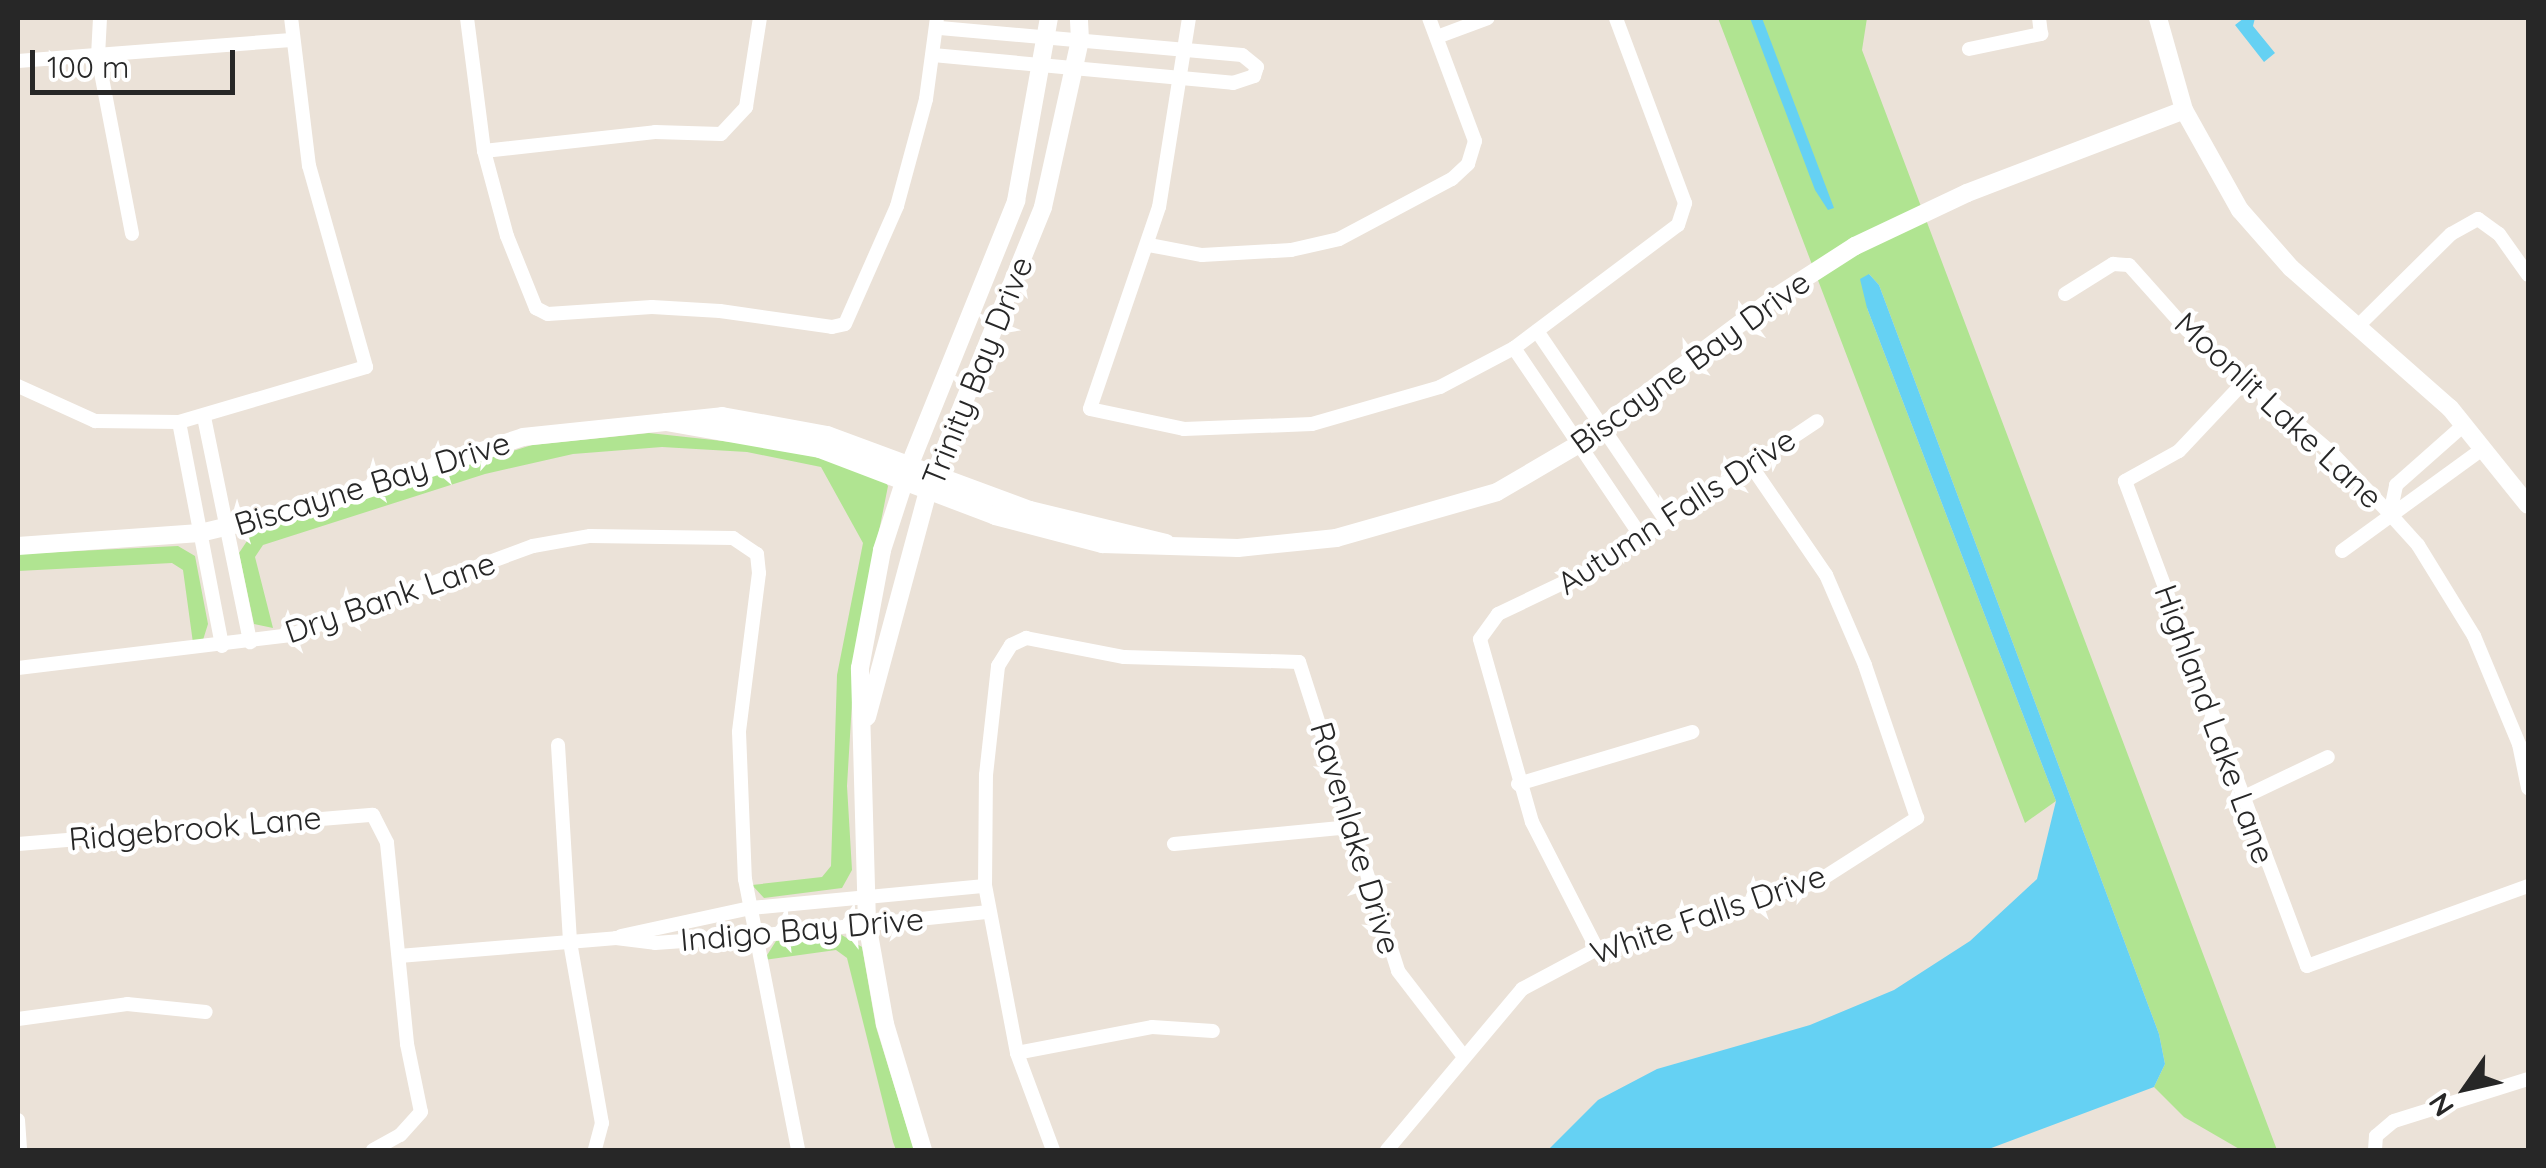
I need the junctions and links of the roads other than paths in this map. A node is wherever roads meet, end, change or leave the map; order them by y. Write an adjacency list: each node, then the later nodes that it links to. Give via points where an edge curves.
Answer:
1 (100, 18): 21 (street)
2 (290, 18): 16 (street)
3 (467, 18): 27 (street)
4 (760, 18): 27 (street, via 746,107 721,134 655,132)
5 (1049, 18): 15 (street, Trinity Bay Drive)
6 (1079, 18): 17 (street, Trinity Bay Drive)
7 (1189, 18): 19 (street)
8 (1429, 18): 14 (street)
9 (1488, 18): 14 (street)
10 (1616, 18): 33 (street, via 1685,203 1678,225)
11 (2040, 18): 18 (street, via 2041,34)
12 (2158, 18): 26 (street)
13 (937, 23): 15 (street); 20 (street)
14 (1436, 37): 29 (street, via 1475,142 1468,164 1452,180 1339,239 1245,254)
15 (1050, 38): 17 (street); 23 (street, Trinity Bay Drive)
16 (290, 40): 21 (street); 37 (street, via 309,166 366,368)
17 (1080, 40): 19 (street); 24 (street, Trinity Bay Drive)
18 (1969, 49)
19 (1188, 50): 25 (street); 25 (street, via 1242,55 1256,67 1244,82)
20 (933, 55): 23 (street); 27 (street, via 897,206 845,324 652,307 548,314 536,308 507,236)
21 (98, 57): 22 (street); 28 (street)
22 (18, 61)
23 (1044, 64): 24 (street); 45 (street, Trinity Bay Drive, via 1016,201)
24 (1074, 66): 25 (street); 46 (street, Trinity Bay Drive, via 1043,207)
25 (1183, 77): 29 (street)
26 (2184, 110): 32 (street, via 2216,174 2256,230); 41 (street, Biscayne Bay Drive, via 1966,193 1855,246)
27 (484, 151)
28 (132, 234)
29 (1150, 245): 34 (street, via 1090,409 1184,429 1312,424 1440,387)
30 (2528, 274): 32 (street, via 2499,234 2478,219 2451,234)
31 (2066, 294): 35 (street, Moonlit Lake Lane, via 2112,264 2129,265)
32 (2360, 324): 40 (street)
33 (1537, 331): 34 (street); 41 (street)
34 (1514, 348): 42 (street)
35 (2244, 382): 48 (street, Moonlit Lake Lane, via 2331,452); 64 (street, Highland Lake Lane, via 2179,451 2125,481)
36 (18, 386): 39 (street, via 95,421)
37 (204, 417): 39 (street); 50 (street)
38 (1817, 421): 44 (street, Autumn Falls Drive)
39 (178, 422): 51 (street)
40 (2464, 424): 43 (street); 48 (street, via 2396,486)
41 (1602, 427): 42 (street, Biscayne Bay Drive); 49 (street)
42 (1579, 444): 46 (street, Biscayne Bay Drive, via 1497,492 1388,527 1284,546 1180,548 1060,536); 52 (street)
43 (2484, 448): 47 (street); 48 (street, via 2410,507)
44 (1750, 464): 49 (street, Autumn Falls Drive); 77 (street, White Falls Drive, via 1826,575 1900,758 1917,818 1817,882)
45 (908, 471): 46 (street, Biscayne Bay Drive); 50 (street, Biscayne Bay Drive, via 805,445 666,422 523,437 332,502); 58 (street, Trinity Bay Drive, via 870,607 860,668)
46 (932, 481): 58 (street, Trinity Bay Drive)
47 (2528, 505)
48 (2390, 514): 54 (street); 63 (street, Moonlit Lake Lane, via 2418,545 2474,636 2518,744)
49 (1667, 522): 52 (street, Autumn Falls Drive)
50 (226, 528): 51 (street, Biscayne Bay Drive); 55 (street)
51 (200, 533): 53 (street, Biscayne Bay Drive); 56 (street)
52 (1643, 539): 62 (street, Autumn Falls Drive, via 1498,614 1484,628 1480,652)
53 (18, 546)
54 (2342, 552)
55 (250, 642): 56 (street, Dry Bank Lane); 71 (street, Dry Bank Lane, via 292,635 533,546 590,536 733,538 757,554 738,732)
56 (222, 646): 57 (street, Dry Bank Lane)
57 (18, 668)
58 (865, 722): 70 (street, Trinity Bay Drive)
59 (1692, 732): 62 (street)
60 (558, 745): 76 (street)
61 (2328, 757): 64 (street)
62 (1518, 784): 77 (street, via 1550,864)
63 (2528, 788)
64 (2242, 798): 69 (street, Highland Lake Lane, via 2306,966)
65 (1350, 827): 67 (street); 68 (street, Ravenlake Drive, via 1299,662 1124,657 1040,639 1011,645 998,666); 83 (street, Ravenlake Drive, via 1398,971)
66 (18, 844): 78 (street, Ridgebrook Lane, via 373,815 387,844)
67 (1174, 844)
68 (985, 886): 70 (street, Indigo Bay Drive); 72 (street)
69 (2528, 886)
70 (865, 896): 71 (street, Indigo Bay Drive); 73 (street, Trinity Bay Drive)
71 (751, 908): 74 (street); 75 (street, Indigo Bay Drive)
72 (988, 912): 73 (street, Indigo Bay Drive); 82 (street)
73 (868, 923): 74 (street, Indigo Bay Drive); 91 (street, Trinity Bay Drive, via 886,1024)
74 (755, 936): 75 (street, Indigo Bay Drive, via 655,943); 90 (street)
75 (616, 938): 76 (street, Indigo Bay Drive)
76 (570, 942): 78 (street, Indigo Bay Drive); 89 (street, via 602,1123)
77 (1597, 949): 83 (street, White Falls Drive, via 1522,989)
78 (399, 956): 88 (street, via 421,1112 400,1136)
79 (206, 1012): 80 (street, via 127,1004)
80 (18, 1020)
81 (1214, 1032): 82 (street, via 1152,1028)
82 (1017, 1053): 92 (street)
83 (1462, 1054): 93 (street, White Falls Drive)
84 (2528, 1079): 86 (street, via 2394,1122)
85 (18, 1120): 87 (street)
86 (2376, 1143)
87 (20, 1150)
88 (373, 1150)
89 (596, 1150)
90 (798, 1150)
91 (923, 1150)
92 (1053, 1150)
93 (1387, 1150)

